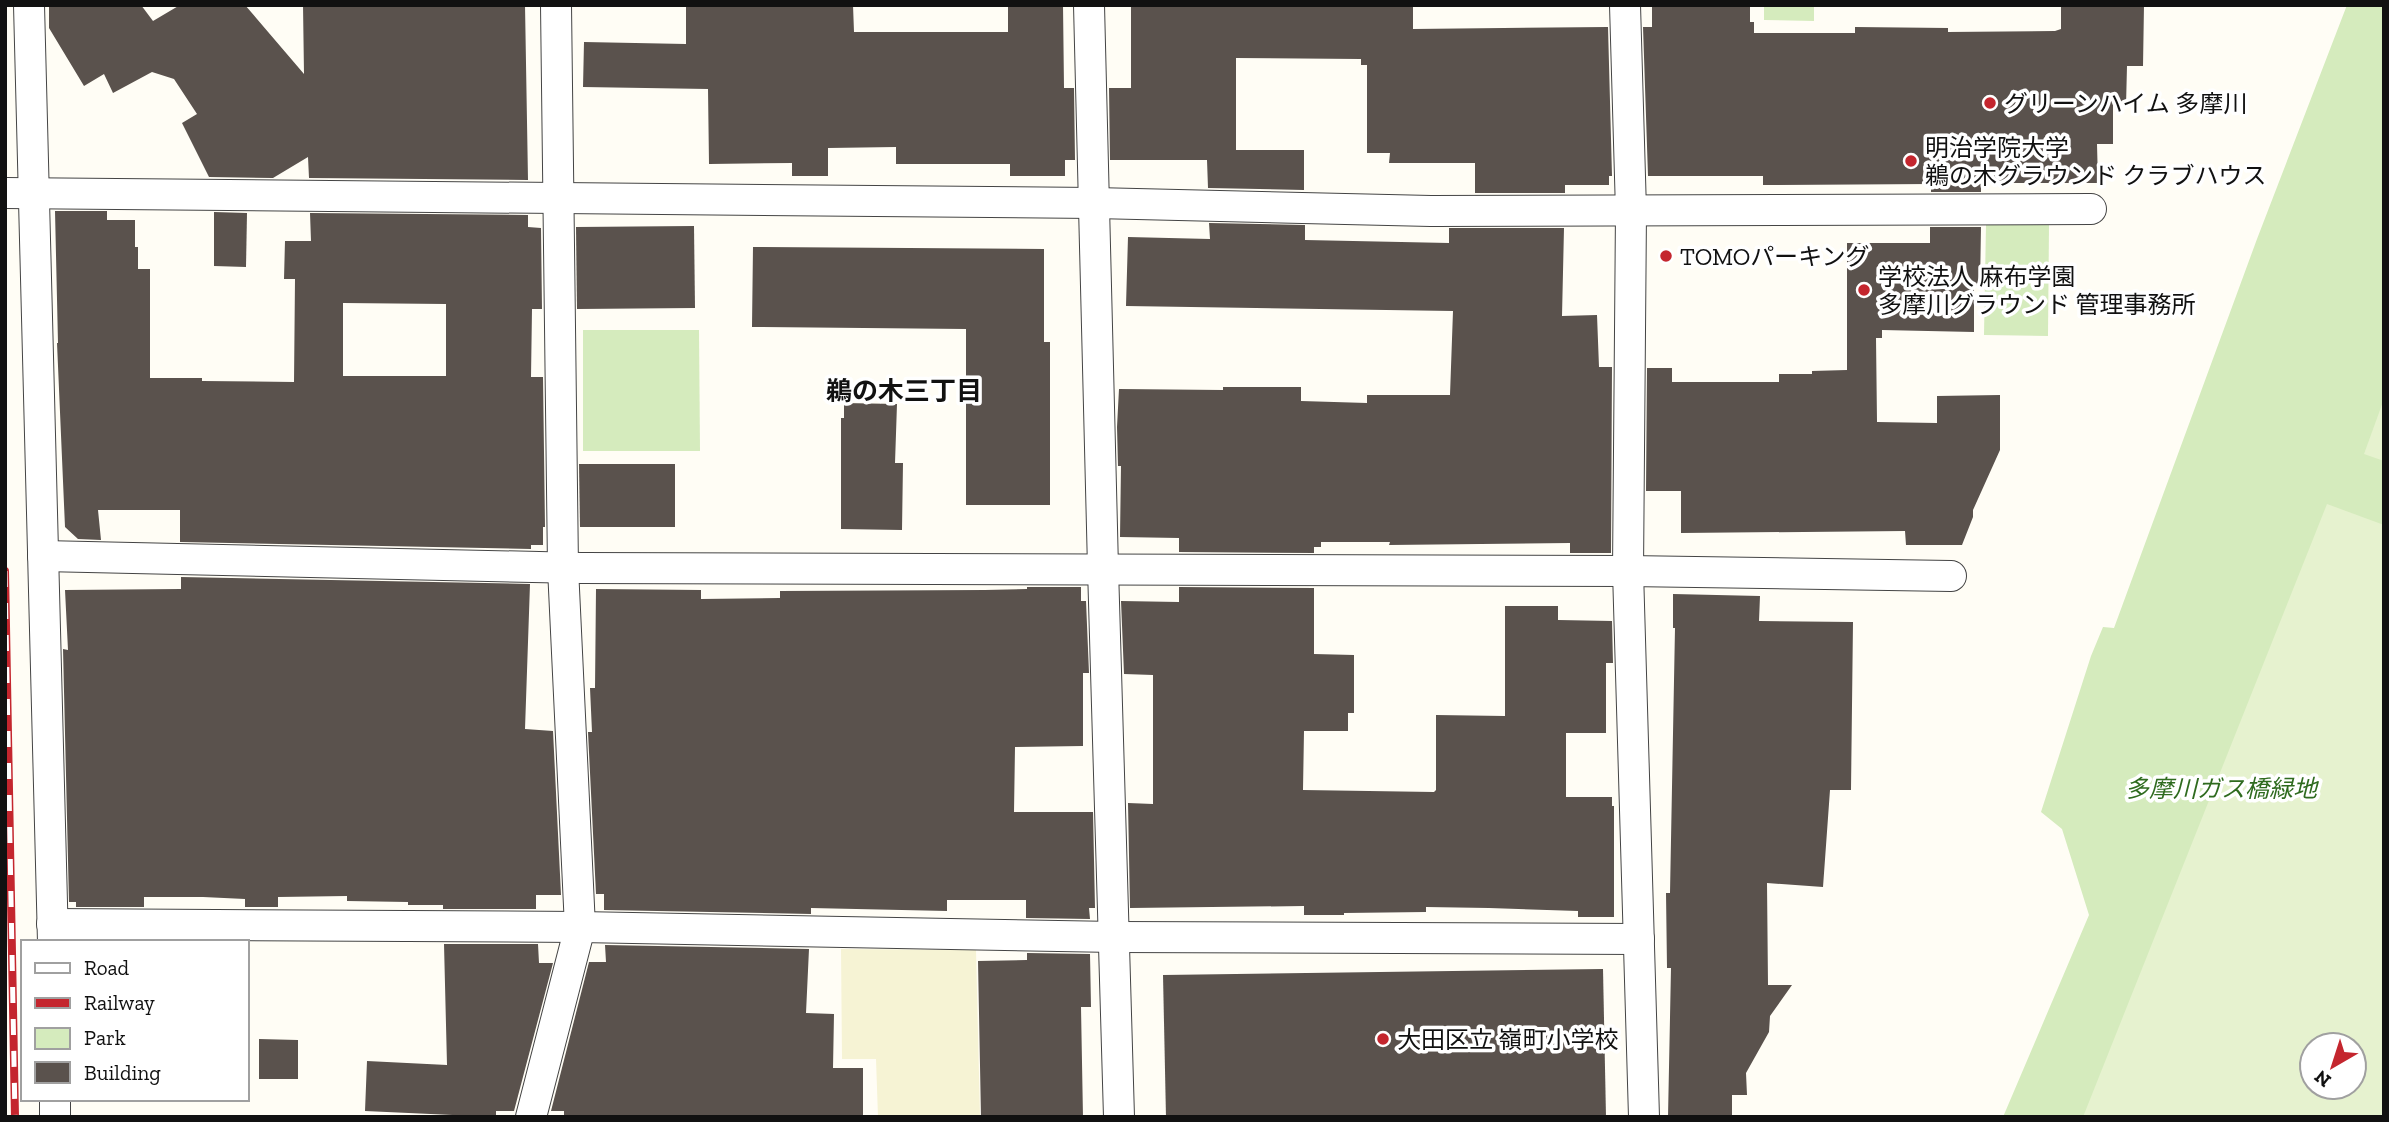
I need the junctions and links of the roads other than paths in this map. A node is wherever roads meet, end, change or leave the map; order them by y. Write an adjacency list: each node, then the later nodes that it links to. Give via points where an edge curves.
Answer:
1 (29, 5): 5 (street)
2 (556, 5): 6 (street)
3 (1089, 5): 7 (street)
4 (1625, 5): 9 (street)
5 (19, 193): 6 (street); 10 (street)
6 (557, 200): 7 (street); 11 (street)
7 (1094, 203): 9 (street); 12 (street)
8 (2091, 209): 9 (street)
9 (1631, 211): 13 (street)
10 (43, 556): 11 (street); 16 (street)
11 (563, 568): 12 (street); 15 (street)
12 (1103, 568): 13 (street); 17 (street)
13 (1628, 571): 14 (street); 18 (street)
14 (1951, 576)
15 (580, 927): 16 (street); 17 (street); 19 (street)
16 (53, 933)
17 (1115, 937): 18 (street); 20 (street)
18 (1639, 939): 21 (street)
19 (531, 1117)
20 (1119, 1117)
21 (1644, 1117)

